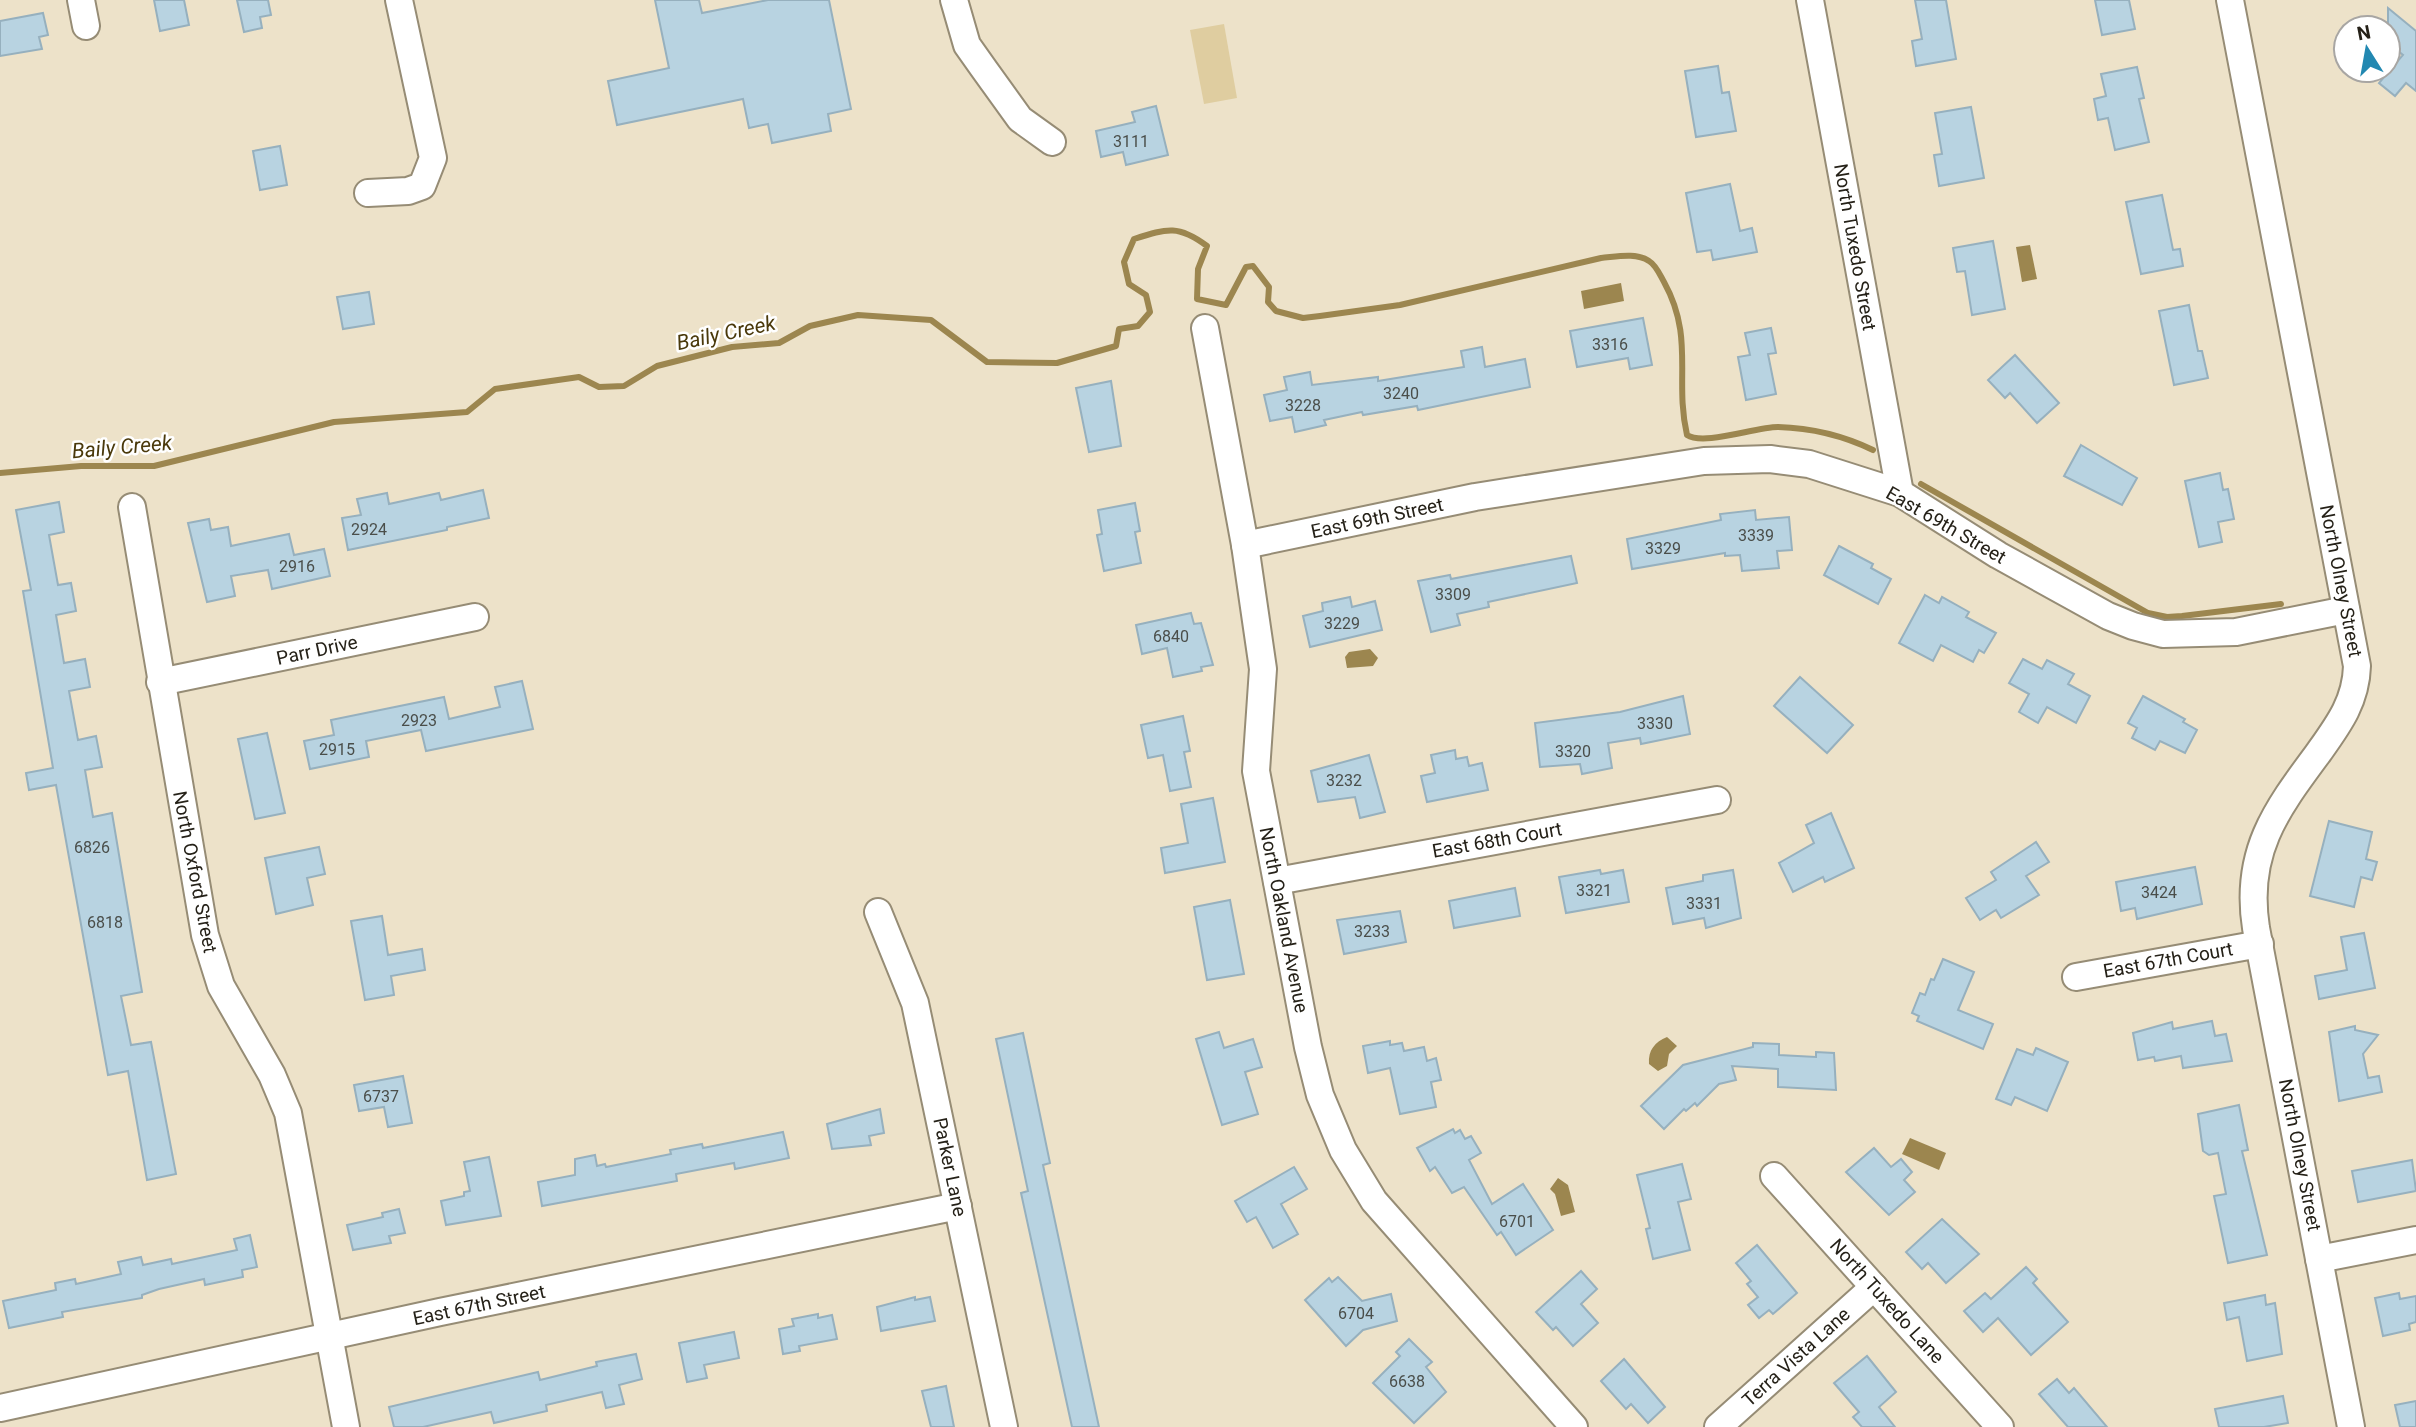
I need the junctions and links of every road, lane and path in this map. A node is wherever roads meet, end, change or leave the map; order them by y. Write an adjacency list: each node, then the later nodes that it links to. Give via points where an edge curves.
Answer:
1 (399, 0): 6 (street, via 433,158 422,186)
2 (954, 0): 5 (street, via 967,45 1020,119)
3 (1810, 0): 8 (street, North Tuxedo Street)
4 (2230, 0): 11 (street, North Olney Street)
5 (1052, 142)
6 (368, 193)
7 (1205, 328): 10 (street, North Oakland Avenue)
8 (1900, 493): 10 (street, East 69th Street, via 1809,464 1770,459 1704,461 1475,497); 11 (street, East 69th Street, via 2108,616 2163,634 2236,632)
9 (132, 507): 13 (street, North Oxford Street)
10 (1245, 545): 15 (street, North Oakland Avenue, via 1264,682 1256,771)
11 (2346, 610): 17 (street, North Olney Street, via 2357,658 2355,690 2342,720 2266,830 2254,878)
12 (475, 617): 13 (street, Parr Drive)
13 (160, 682): 24 (street, North Oxford Street, via 208,945 221,986 288,1113)
14 (1717, 800): 15 (street, East 68th Court)
15 (1277, 881): 28 (street, North Oakland Avenue, via 1315,1077 1343,1150 1386,1216)
16 (878, 912): 20 (street, Parker Lane, via 915,1003)
17 (2259, 944): 18 (street, East 67th Court); 22 (street, North Olney Street)
18 (2076, 977)
19 (1774, 1176): 23 (street, North Tuxedo Lane)
20 (958, 1206): 24 (street, East 67th Street); 27 (street, Parker Lane)
21 (2416, 1240): 22 (street)
22 (2319, 1259): 31 (street, North Olney Street)
23 (1874, 1287): 29 (street, Terra Vista Lane); 30 (street, North Tuxedo Lane)
24 (330, 1338): 25 (street, East 67th Street); 26 (street, North Oxford Street)
25 (0, 1409)
26 (346, 1427)
27 (1004, 1427)
28 (1574, 1427)
29 (1718, 1427)
30 (2000, 1427)
31 (2351, 1427)

